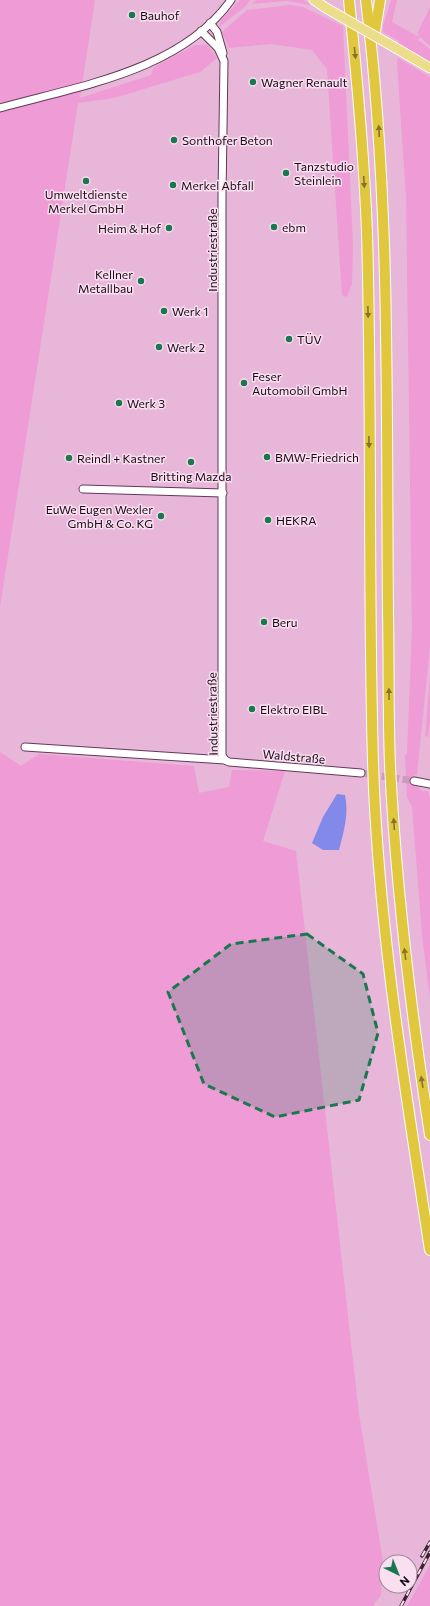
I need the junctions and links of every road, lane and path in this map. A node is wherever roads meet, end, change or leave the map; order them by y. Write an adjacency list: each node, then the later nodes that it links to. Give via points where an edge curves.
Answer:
1 (231, 0): 6 (street)
2 (314, 0): 10 (main road, bridge)
3 (349, 0): 20 (highway, one-way to 20, via 358,78 367,231 373,763 382,910 397,1032)
4 (366, 0): 8 (highway)
5 (380, 0): 8 (highway)
6 (210, 23): 7 (street); 9 (street, Industriestraße, via 217,32)
7 (201, 31): 9 (street); 11 (street, via 157,60 135,69)
8 (372, 49): 19 (highway, one-way to 8, via 414,1033 400,907 390,763 384,240)
9 (223, 55): 13 (street, Industriestraße)
10 (430, 68)
11 (0, 108)
12 (83, 489): 13 (street)
13 (223, 492): 15 (street, Industriestraße, via 222,755)
14 (25, 747): 15 (street, Industriestraße)
15 (225, 760): 16 (street, Waldstraße)
16 (361, 773)
17 (414, 781): 18 (street)
18 (430, 784)
19 (430, 1135)
20 (430, 1250)

